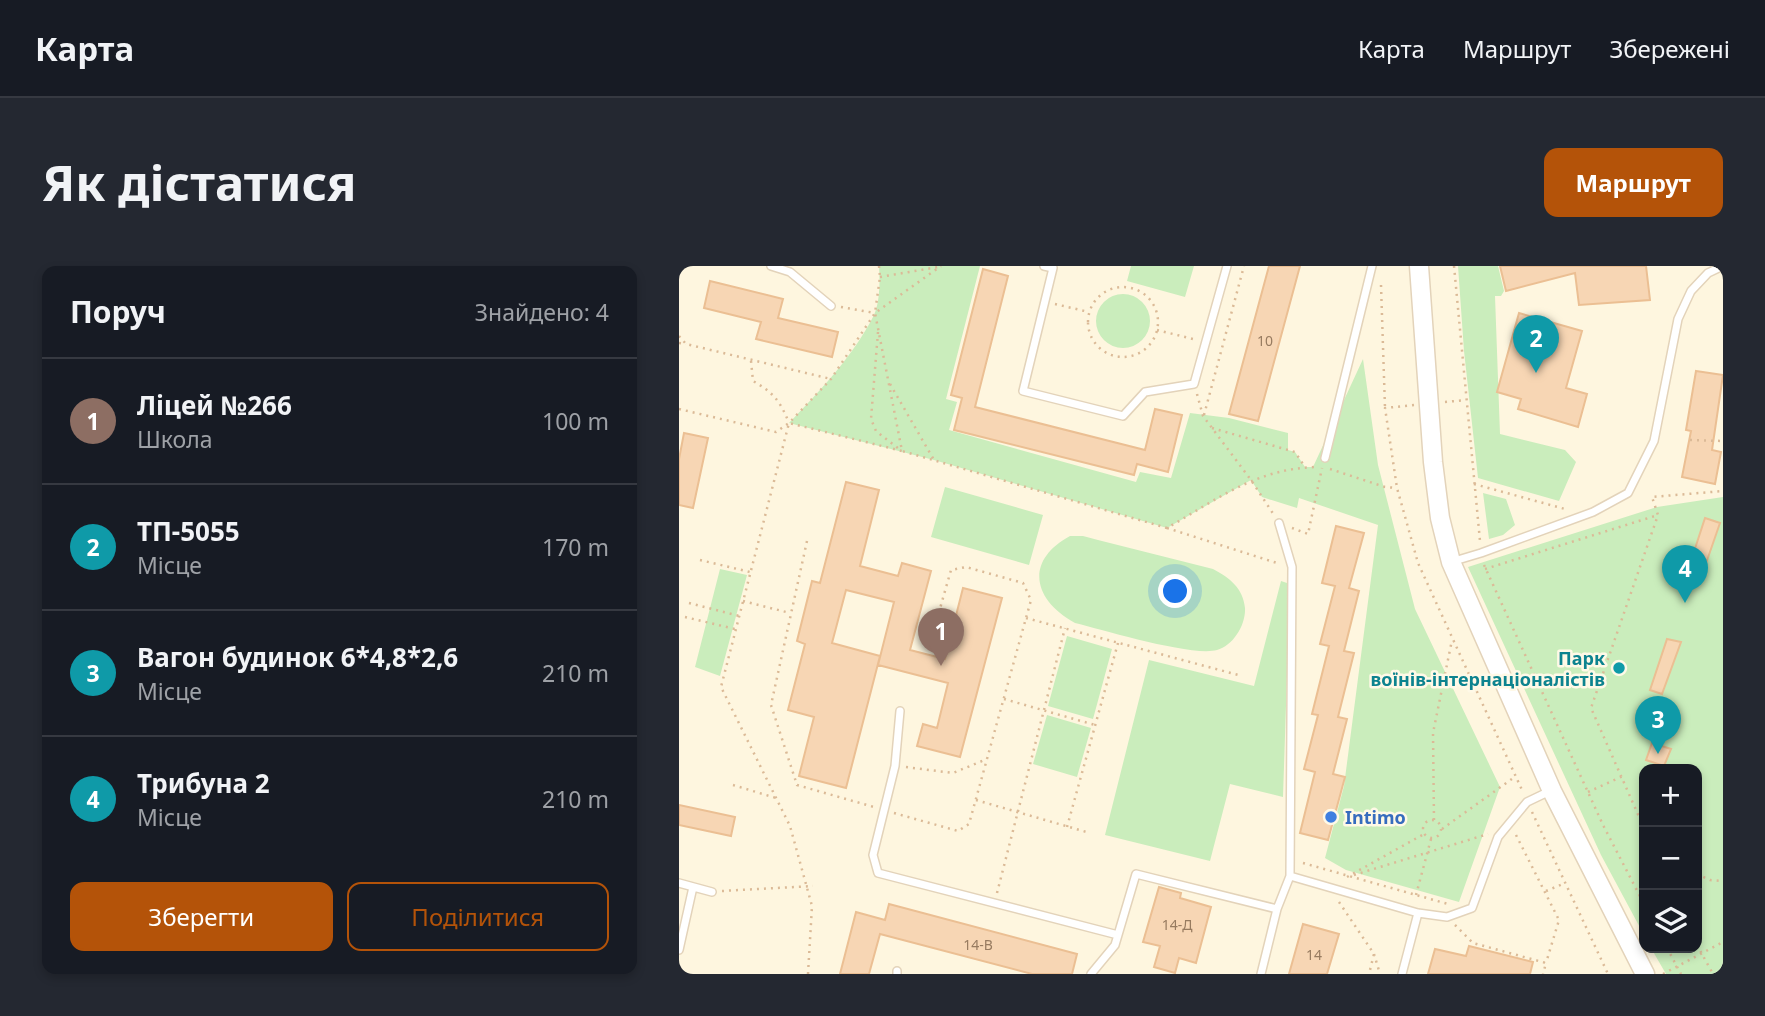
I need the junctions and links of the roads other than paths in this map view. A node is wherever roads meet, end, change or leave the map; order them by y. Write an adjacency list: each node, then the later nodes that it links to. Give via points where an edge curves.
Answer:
1 (771, 266): 7 (lane, via 790,272)
2 (1044, 266): 3 (lane, via 1053,268 1023,391 1123,416 1145,392 1195,384)
3 (1227, 266)
4 (1372, 266): 8 (lane)
5 (1419, 266): 10 (street, via 1433,462)
6 (1723, 266): 10 (lane, via 1708,273 1691,291 1678,319 1654,441 1628,492 1594,512)
7 (831, 306)
8 (1324, 462)
9 (1279, 523): 13 (lane, via 1292,568)
10 (1451, 562): 12 (street)
11 (900, 711): 19 (lane, via 895,766 873,855 878,873)
12 (1552, 791): 18 (lane, via 1527,802 1498,837 1472,908 1447,917); 24 (street)
13 (1290, 876): 17 (lane); 18 (lane)
14 (679, 883): 15 (lane)
15 (692, 887): 16 (lane); 20 (lane)
16 (712, 892)
17 (1277, 909): 19 (lane, via 1136,874); 22 (lane)
18 (1418, 913): 23 (lane)
19 (1118, 935): 21 (lane)
20 (679, 950)
21 (1091, 974)
22 (1261, 974)
23 (1402, 974)
24 (1645, 974)

